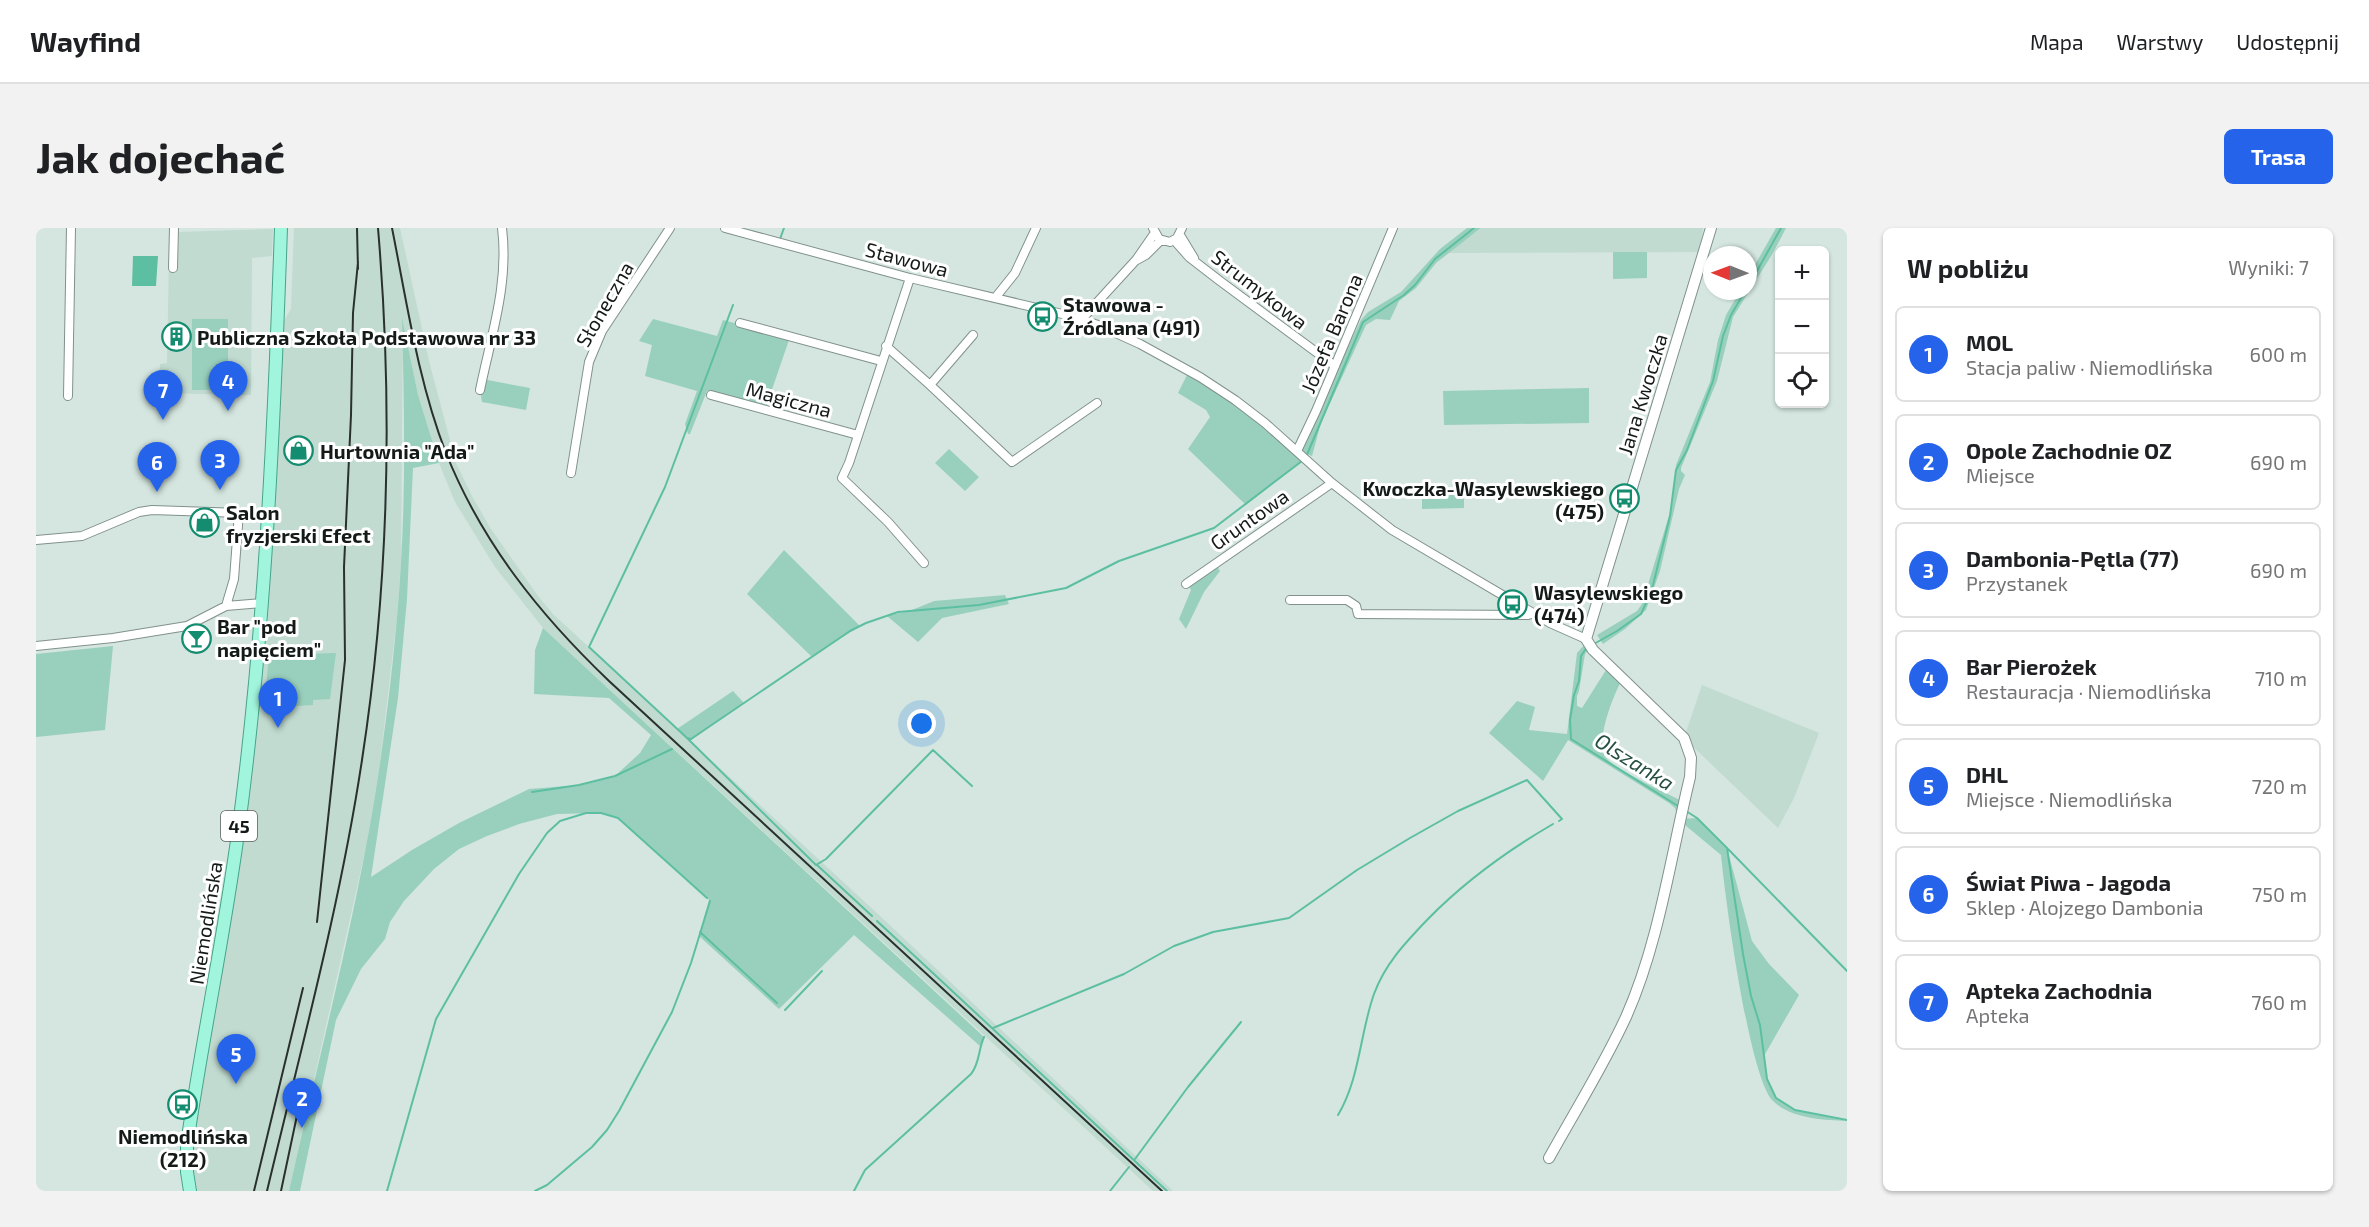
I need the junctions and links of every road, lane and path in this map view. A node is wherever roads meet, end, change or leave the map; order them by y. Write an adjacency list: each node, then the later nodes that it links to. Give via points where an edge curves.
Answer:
1 (70, 228): 26 (street)
2 (174, 228): 14 (street)
3 (281, 228): 33 (main road, Niemodlińska / 45)
4 (502, 228): 24 (street, via 504,279)
5 (670, 228): 30 (street, Słoneczna, via 602,331 589,362)
6 (725, 228): 15 (street, Stawowa)
7 (1036, 228): 16 (street, via 1015,273)
8 (1393, 228): 22 (street, Józefa Barona)
9 (1711, 228): 41 (street, Jana Kwoczka)
10 (1154, 231): 12 (street); 13 (street)
11 (1178, 234): 12 (street); 22 (street, Strumykowa, via 1189,257)
12 (1161, 240): 13 (street)
13 (1136, 260): 17 (street)
14 (173, 268)
15 (910, 278): 16 (street, Stawowa); 20 (street)
16 (995, 298): 17 (street, Stawowa)
17 (1081, 320): 29 (street, Stawowa, via 1140,344 1200,377)
18 (740, 323): 21 (street)
19 (973, 335): 23 (street)
20 (886, 346): 21 (street); 23 (street)
21 (881, 362): 28 (street)
22 (1335, 366): 29 (street, Józefa Barona)
23 (930, 385): 27 (street, via 1012,462)
24 (480, 390)
25 (711, 395): 28 (street, Magiczna)
26 (68, 396)
27 (1097, 403)
28 (858, 435): 35 (street, via 842,478)
29 (1297, 451): 31 (street, Stawowa)
30 (571, 473)
31 (1332, 483): 36 (street, Gruntowa); 40 (street, Stawowa, via 1392,530)
32 (239, 512): 33 (street); 34 (street, via 152,510 82,536); 39 (street, via 234,579)
33 (269, 514): 38 (main road, Niemodlińska / 45)
34 (38, 540)
35 (924, 562)
36 (1186, 584)
37 (1290, 600): 40 (street, via 1347,600 1356,606 1358,614)
38 (263, 603): 39 (street); 44 (main road, Niemodlińska / 45, via 230,891 187,1144)
39 (226, 606): 42 (street, via 187,626)
40 (1534, 613): 41 (street, Stawowa)
41 (1589, 644): 43 (street, via 1684,738 1690,777 1653,933 1627,1015)
42 (36, 646)
43 (1549, 1158)
44 (190, 1191)

